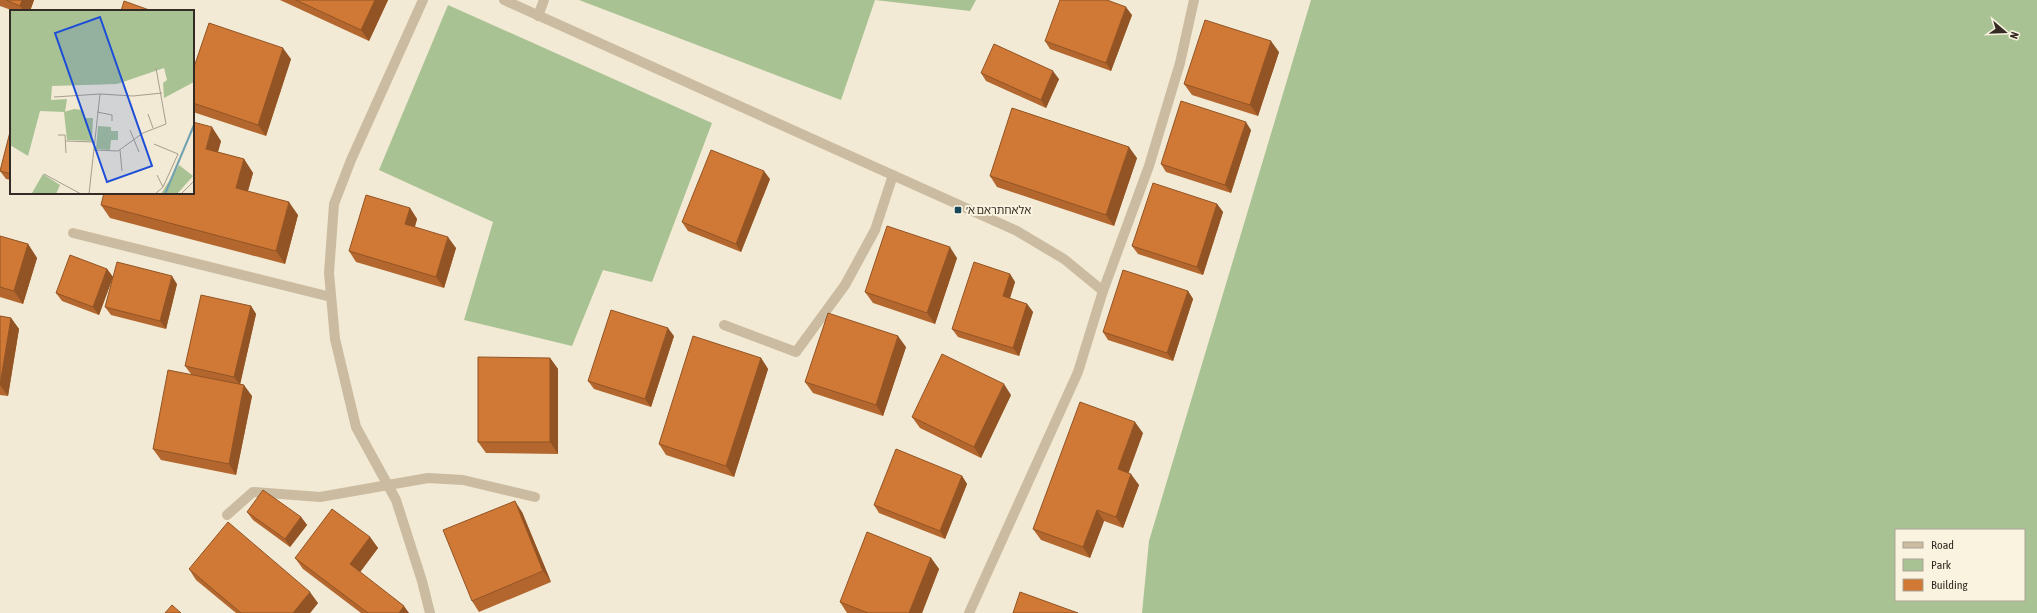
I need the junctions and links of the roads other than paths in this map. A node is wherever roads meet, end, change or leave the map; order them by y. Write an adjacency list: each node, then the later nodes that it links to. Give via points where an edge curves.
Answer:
1 (423, 0): 9 (street, via 334,204 329,273)
2 (504, 0): 5 (street)
3 (544, 0): 5 (street)
4 (1194, 0): 8 (street, via 1180,63 1149,166)
5 (538, 16): 6 (street)
6 (893, 175): 8 (street, via 1017,231 1064,259); 10 (street, via 875,230 845,285 796,352)
7 (73, 233): 9 (street)
8 (1103, 291): 15 (street, via 1078,372)
9 (331, 297): 11 (street, via 335,339 356,427)
10 (724, 325)
11 (388, 484): 12 (street, via 428,478 462,480); 13 (street, via 320,497 253,492); 14 (street, via 399,508)
12 (535, 497)
13 (227, 516)
14 (430, 613)
15 (969, 613)

